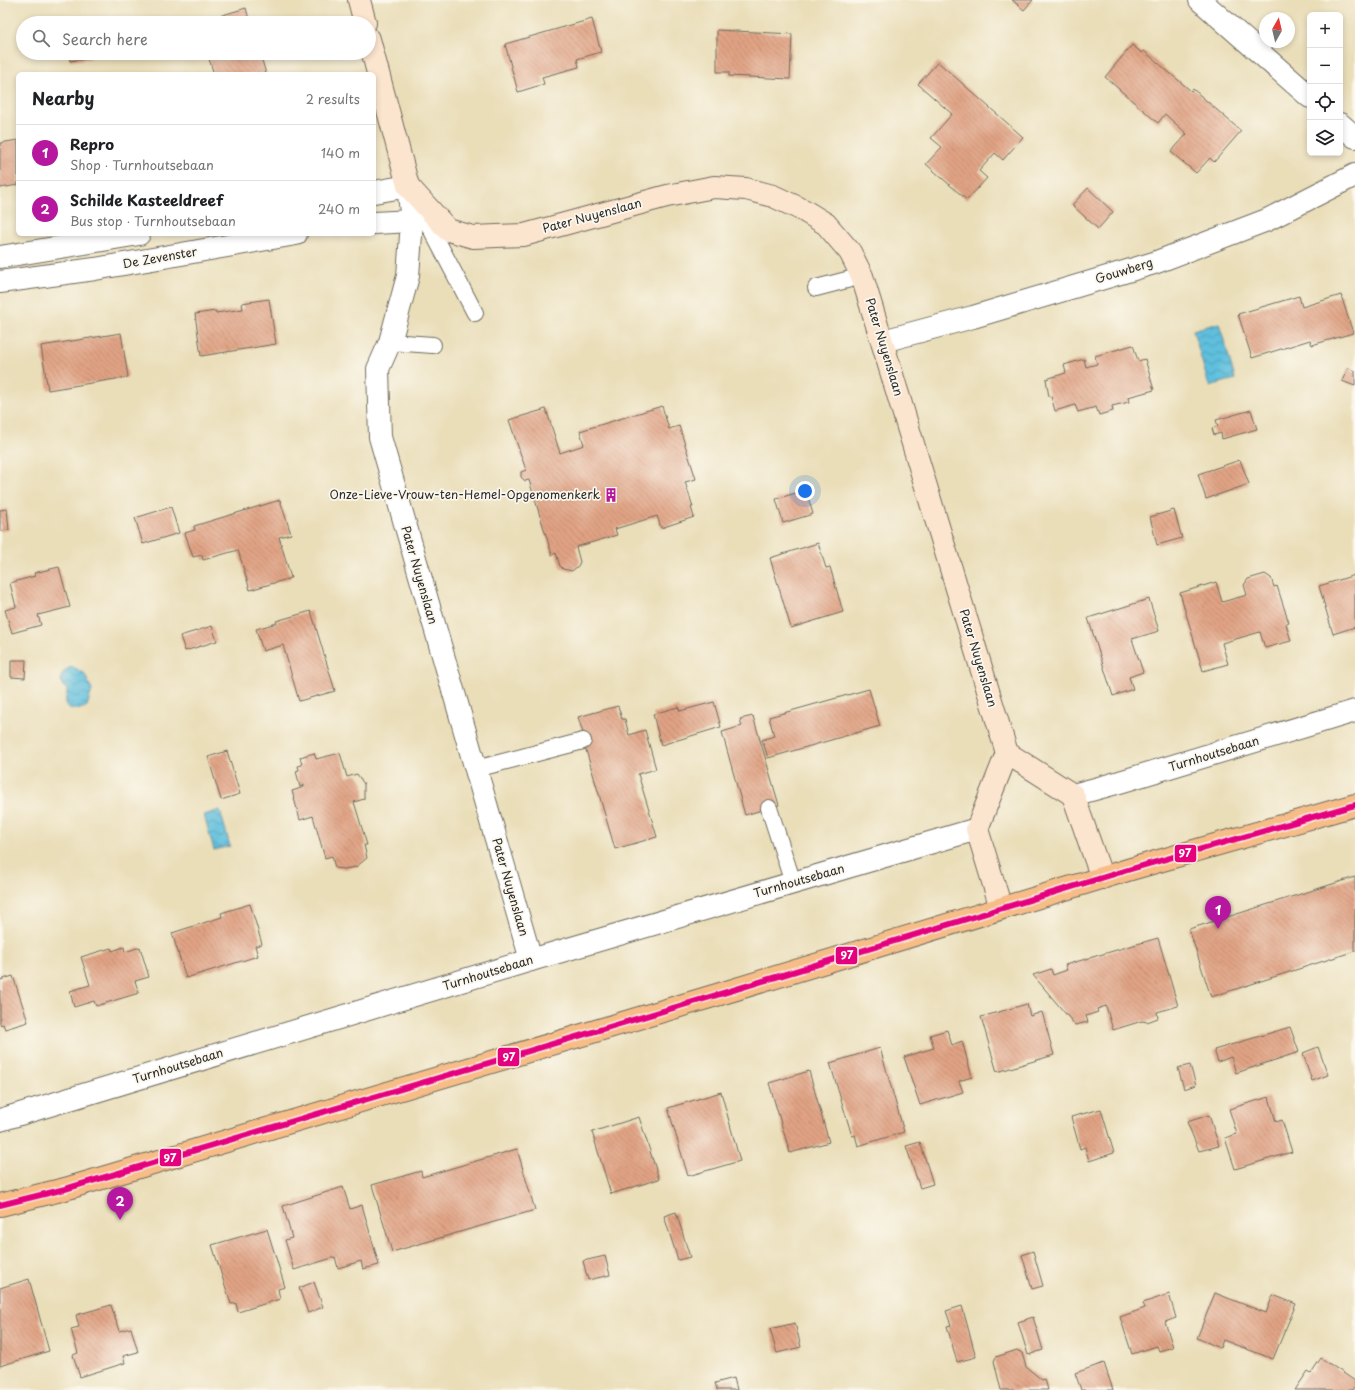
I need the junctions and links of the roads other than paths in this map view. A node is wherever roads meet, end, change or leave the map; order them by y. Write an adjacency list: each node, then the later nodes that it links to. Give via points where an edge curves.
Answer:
1 (359, 0): 3 (street)
2 (1200, 0): 5 (street)
3 (363, 16)
4 (375, 60): 9 (street, Pater Nuyenslaan)
5 (1307, 94)
6 (1343, 127): 7 (street)
7 (1355, 137)
8 (1355, 175): 22 (street, Gouwberg, via 1267,220 1154,263)
9 (408, 186): 10 (street); 11 (street, Pater Nuyenslaan); 18 (street, Pater Nuyenslaan, via 448,230 472,237 524,235 667,196 706,188 746,189 772,196 826,224 850,252); 21 (lane)
10 (376, 192)
11 (412, 221): 12 (street); 23 (street, Pater Nuyenslaan, via 408,276)
12 (376, 223)
13 (128, 236): 15 (street)
14 (285, 236): 17 (street, De Zevenster)
15 (91, 243): 16 (street); 17 (street)
16 (0, 257)
17 (95, 269): 19 (street, De Zevenster)
18 (862, 276): 20 (lane); 22 (street, Pater Nuyenslaan)
19 (0, 282)
20 (816, 288)
21 (475, 313)
22 (882, 341): 27 (street, Pater Nuyenslaan)
23 (390, 342): 24 (lane); 28 (street, Pater Nuyenslaan, via 378,369 380,437)
24 (433, 345)
25 (1355, 711): 29 (street, Turnhoutsebaan)
26 (583, 741): 28 (lane)
27 (1007, 753): 29 (street); 32 (street)
28 (476, 769): 36 (street, Pater Nuyenslaan)
29 (1073, 795): 33 (street)
30 (1355, 805): 33 (main road)
31 (769, 808): 34 (lane)
32 (977, 829): 34 (street, Turnhoutsebaan); 35 (street)
33 (1102, 878): 35 (main road)
34 (793, 883): 36 (street, Turnhoutsebaan)
35 (1001, 908): 38 (main road, via 65,1190)
36 (531, 960): 37 (street, Turnhoutsebaan)
37 (0, 1120)
38 (0, 1205)

